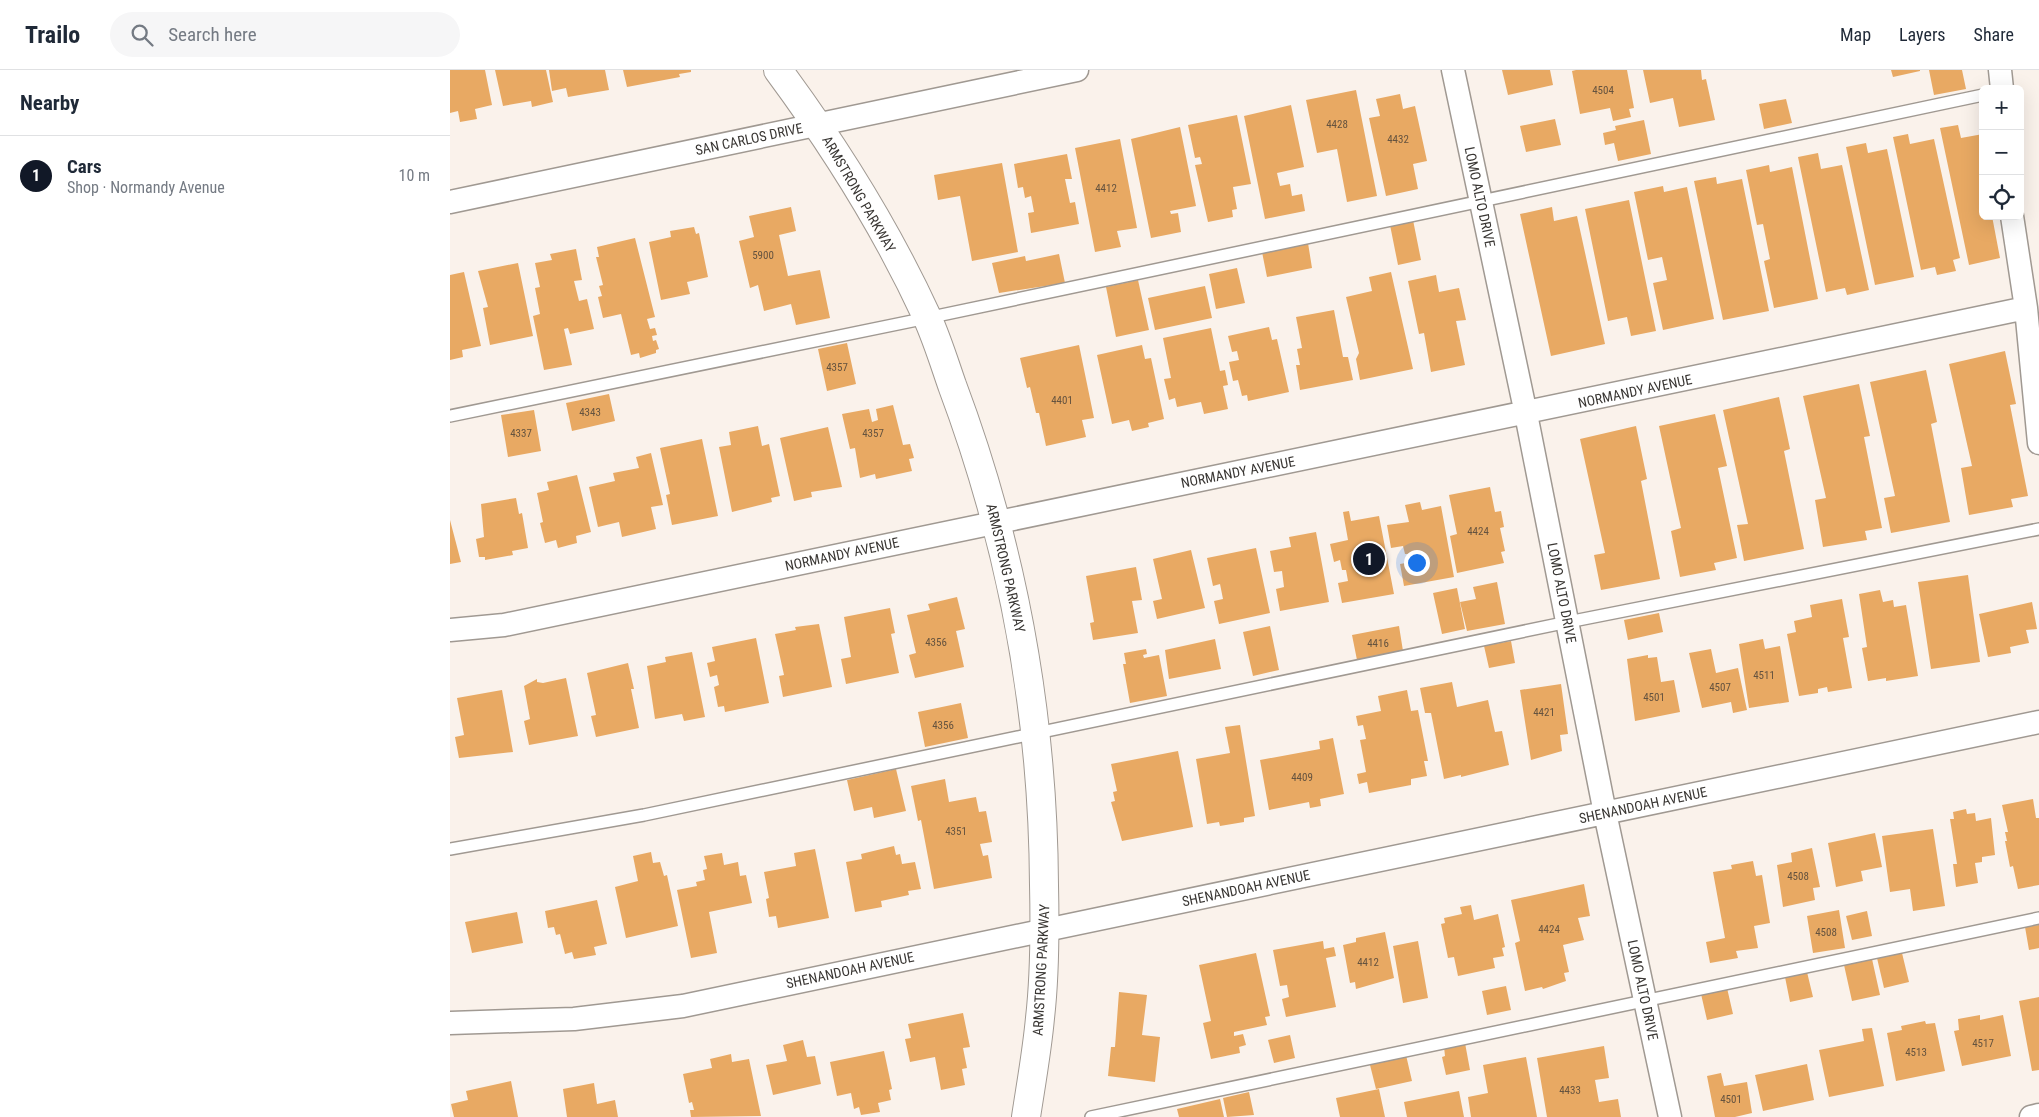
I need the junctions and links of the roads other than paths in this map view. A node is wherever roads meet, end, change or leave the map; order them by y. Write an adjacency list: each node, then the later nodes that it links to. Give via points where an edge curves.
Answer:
1 (778, 70): 7 (street, ARMSTRONG PARKWAY)
2 (1077, 70): 7 (street, SAN CARLOS DRIVE)
3 (1453, 70): 9 (street, LOMO ALTO DRIVE)
4 (2000, 70): 5 (street)
5 (2002, 85)
6 (1979, 96): 9 (lane)
7 (818, 125): 8 (street, SAN CARLOS DRIVE); 12 (street, ARMSTRONG PARKWAY, via 884,235)
8 (450, 202)
9 (1482, 202): 12 (lane); 13 (street, LOMO ALTO DRIVE)
10 (2013, 220): 11 (street)
11 (2026, 308): 13 (street, NORMANDY AVENUE); 15 (street)
12 (927, 318): 14 (lane); 16 (street, ARMSTRONG PARKWAY, via 966,420)
13 (1526, 414): 16 (street, NORMANDY AVENUE); 18 (street, LOMO ALTO DRIVE)
14 (450, 416)
15 (2039, 443)
16 (997, 521): 19 (street, NORMANDY AVENUE, via 504,625); 21 (street, ARMSTRONG PARKWAY, via 1021,627)
17 (2039, 529): 18 (lane)
18 (1568, 622): 21 (lane); 22 (street, LOMO ALTO DRIVE)
19 (450, 630)
20 (2039, 722): 22 (street, SHENANDOAH AVENUE)
21 (1037, 735): 23 (lane, via 644,815); 25 (street, ARMSTRONG PARKWAY, via 1044,838)
22 (1605, 813): 25 (street, SHENANDOAH AVENUE); 26 (street, LOMO ALTO DRIVE)
23 (450, 849)
24 (2039, 918): 26 (lane)
25 (1045, 929): 27 (street, SHENANDOAH AVENUE, via 683,1006 574,1019); 29 (street, ARMSTRONG PARKWAY, via 1041,1016)
26 (1646, 1001): 30 (lane); 31 (street, LOMO ALTO DRIVE)
27 (450, 1023)
28 (2039, 1115): 32 (street)
29 (1026, 1117)
30 (1091, 1117)
31 (1670, 1117)
32 (2031, 1117)

